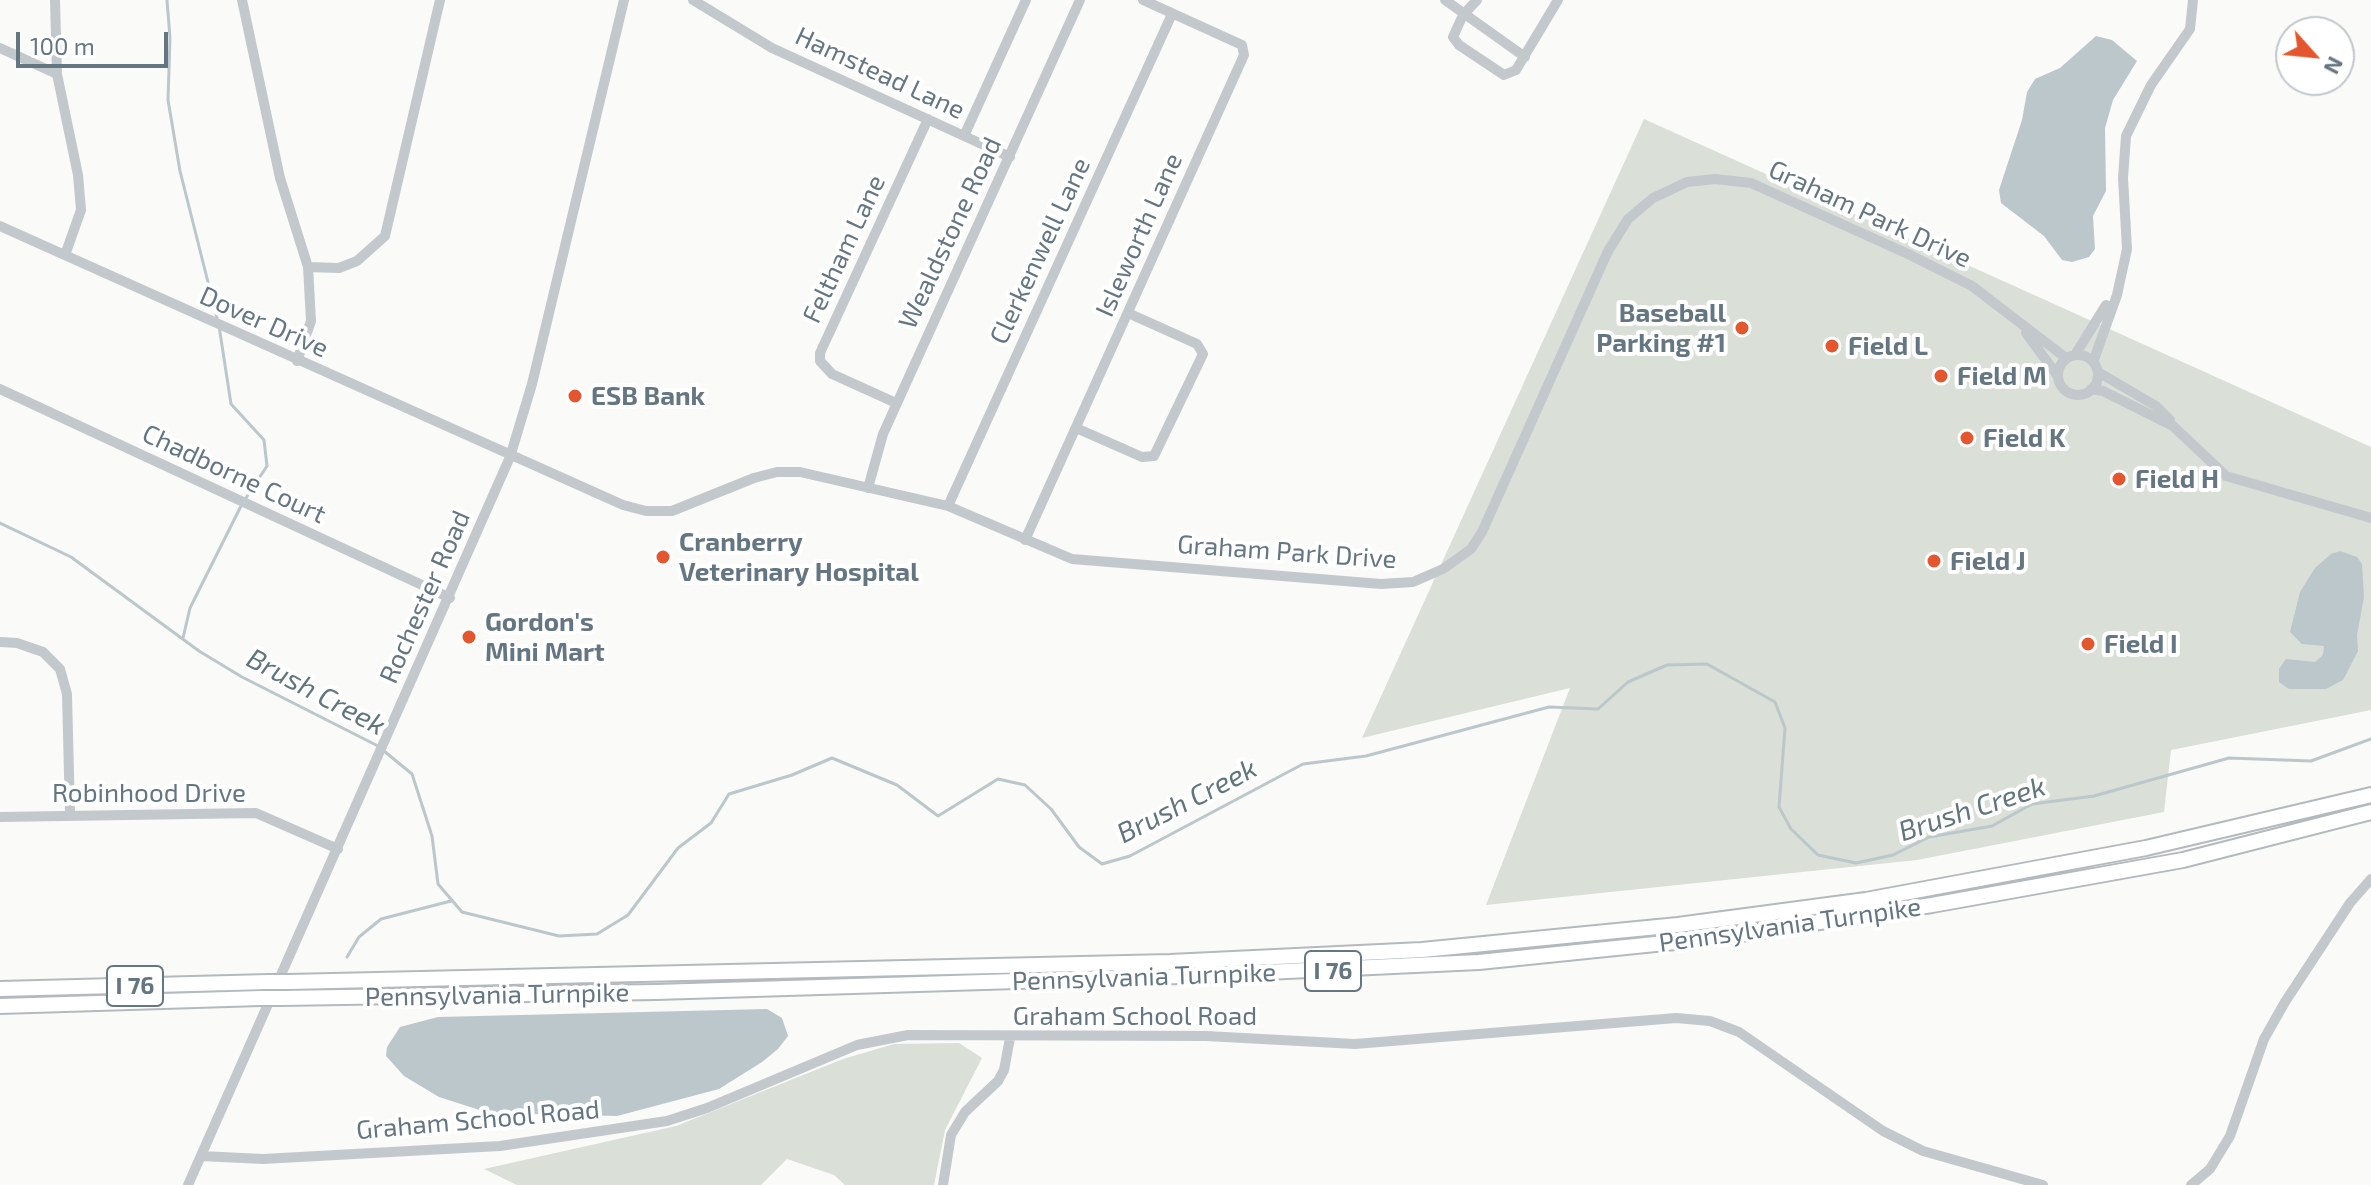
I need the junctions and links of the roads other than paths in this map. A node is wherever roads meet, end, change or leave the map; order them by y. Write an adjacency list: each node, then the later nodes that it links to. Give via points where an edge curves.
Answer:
1 (55, 0): 17 (street)
2 (242, 0): 23 (street, via 280,178)
3 (440, 0): 23 (street, via 385,236 357,261 339,268)
4 (624, 0): 36 (street, Rochester Road)
5 (693, 0): 18 (street, Hamstead Lane, via 772,48)
6 (1026, 0): 19 (street)
7 (1080, 0): 20 (street, Wealdstone Road)
8 (1143, 0): 13 (street, Isleworth Lane)
9 (1445, 0): 14 (street)
10 (1477, 0): 14 (street)
11 (1558, 0): 16 (street)
12 (2193, 0): 24 (street, via 2190,29 2151,85 2126,136 2123,178 2129,230)
13 (1172, 14): 25 (street, Isleworth Lane, via 1242,45 1244,55); 38 (street, Clerkenwell Lane)
14 (1463, 15): 16 (street); 16 (street, via 1453,37 1459,45 1504,75 1516,70)
15 (0, 48): 17 (street)
16 (1525, 57)
17 (57, 74): 22 (street, via 81,210)
18 (928, 119): 19 (street, Hamstead Lane); 33 (street, Feltham Lane, via 820,353 832,374)
19 (964, 136): 20 (street, Hamstead Lane)
20 (1010, 157): 33 (street, Wealdstone Road)
21 (0, 226): 22 (street, Dover Drive)
22 (65, 255): 28 (street, Dover Drive)
23 (308, 267): 28 (street, via 311,321)
24 (2120, 279): 27 (street, via 2091,335); 29 (street)
25 (1128, 313): 35 (street, Isleworth Lane); 35 (street, via 1197,344 1203,354 1154,456 1142,457)
26 (2020, 325): 27 (street, Graham Park Drive); 30 (street, Graham Park Drive); 40 (street, Graham Park Drive, via 1953,275 1751,183 1687,182 1653,198 1628,219 1608,251 1482,532 1471,549 1443,569 1413,582 1381,584 1072,559)
27 (2071, 356): 29 (street, Graham Park Drive); 30 (street)
28 (297, 361): 36 (street, Dover Drive)
29 (2096, 367): 32 (street); 34 (street, Graham Park Drive, via 2156,406)
30 (2057, 375): 32 (street, Graham Park Drive, via 2070,393)
31 (0, 389): 41 (street, Chadborne Court)
32 (2091, 389): 34 (street, Graham Park Drive)
33 (896, 403): 37 (street, Wealdstone Road)
34 (2173, 426): 39 (street, Graham Park Drive, via 2226,476)
35 (1076, 428): 40 (street, Isleworth Lane)
36 (510, 457): 37 (street, Graham Park Drive, via 646,511 693,505 783,471); 41 (street, Rochester Road)
37 (868, 488): 38 (street, Graham Park Drive)
38 (948, 506): 40 (street, Graham Park Drive)
39 (2371, 518)
40 (1025, 540)
41 (450, 598): 47 (street, Rochester Road)
42 (0, 642): 45 (street, via 43,652 60,669 67,694)
43 (2371, 795): 49 (highway, Pennsylvania Turnpike / I 76, bridge, via 2146,848 1866,900 1422,950 1170,962)
44 (2371, 812): 50 (highway, Pennsylvania Turnpike / I 76, bridge, via 2183,860 1932,905 1714,938 1479,962 1195,976)
45 (70, 814): 46 (street, Robinhood Drive); 47 (street, Robinhood Drive, via 256,813)
46 (0, 817)
47 (338, 849): 52 (street, Rochester Road)
48 (2371, 879): 56 (street, via 2285,1002 2264,1039 2230,1136 2210,1169)
49 (0, 989)
50 (0, 1006)
51 (1010, 1038): 52 (street, Graham School Road, via 908,1035 857,1045 667,1121 554,1139 263,1159); 54 (street, via 998,1081 965,1112 951,1135); 55 (street, Graham School Road, via 1206,1036 1355,1044 1676,1018 1710,1021 1776,1055 1883,1131)
52 (201, 1156): 53 (street, Rochester Road)
53 (188, 1185)
54 (943, 1185)
55 (2043, 1185)
56 (2191, 1185)

